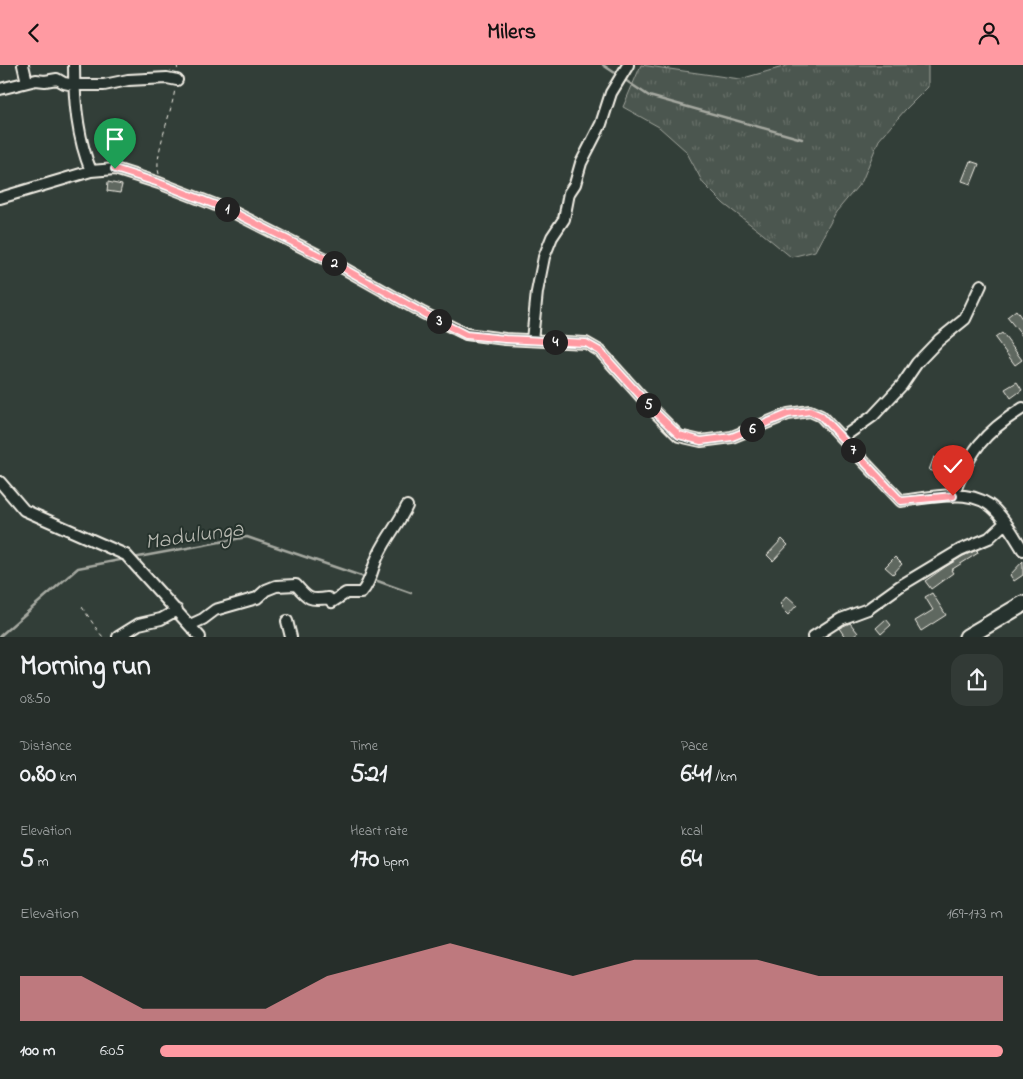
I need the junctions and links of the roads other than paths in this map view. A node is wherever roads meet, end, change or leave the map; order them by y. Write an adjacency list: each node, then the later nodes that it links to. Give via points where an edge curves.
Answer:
1 (23, 65): 5 (street)
2 (74, 65): 6 (street)
3 (628, 65): 11 (street, via 611,93 601,124 581,163 576,184 569,193 564,219 544,257)
4 (177, 80): 6 (street)
5 (27, 83): 6 (street, via 57,79); 7 (street)
6 (74, 85): 8 (street, via 78,126)
7 (0, 89)
8 (91, 171): 9 (street); 11 (street, via 115,169 231,211 466,335)
9 (0, 198)
10 (981, 285): 13 (street, via 965,319 917,363 874,416)
11 (532, 341): 13 (street, via 586,343 600,351 679,435 701,441 732,437 788,414 810,411 821,416)
12 (1023, 408): 15 (street, via 989,433 975,449)
13 (842, 438): 15 (street, via 901,501)
14 (0, 482): 20 (street, via 24,510 126,555)
15 (953, 496): 17 (street, via 965,495 989,504)
16 (407, 506): 22 (street, via 378,554 367,587 361,593 346,593 332,602 328,597 315,600 307,597 296,585 276,586 257,597 215,610)
17 (1005, 523): 18 (street); 26 (street, via 989,538 960,550 868,609 841,619)
18 (1023, 550)
19 (1023, 604): 27 (main road)
20 (177, 610): 22 (street); 23 (street, via 161,619 139,624)
21 (286, 621): 25 (street)
22 (190, 625): 24 (street)
23 (118, 637)
24 (200, 637)
25 (291, 637)
26 (813, 637)
27 (967, 637)

